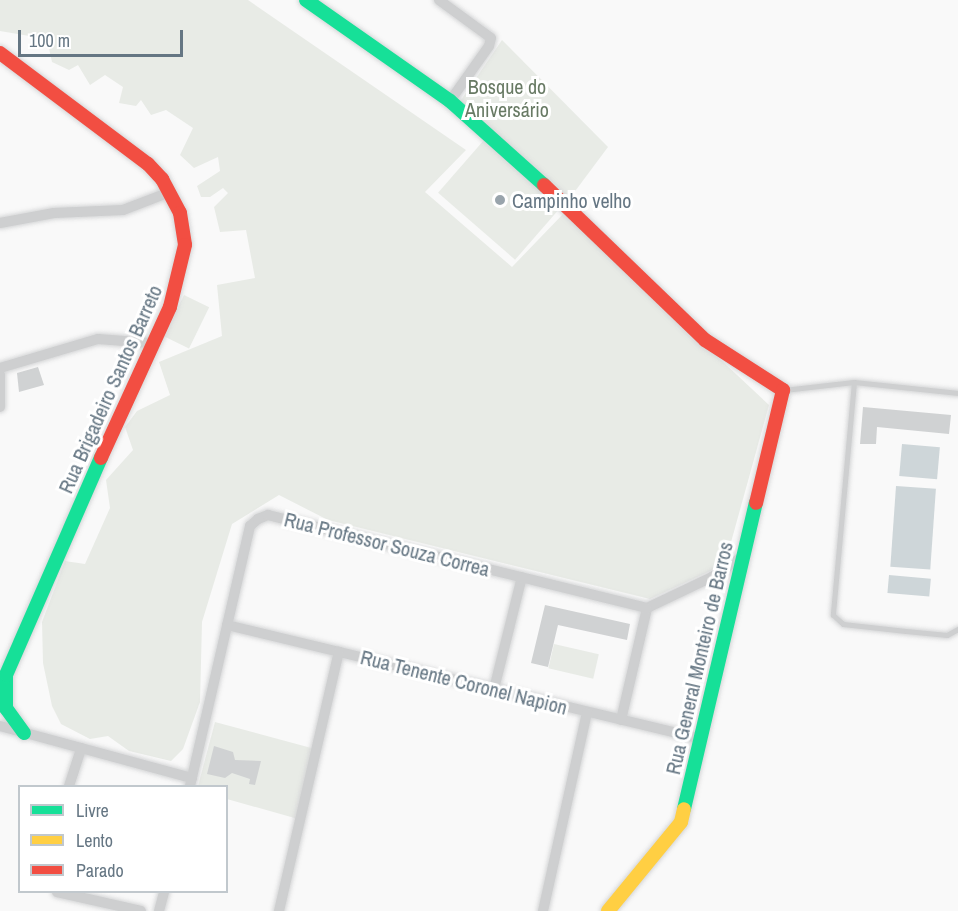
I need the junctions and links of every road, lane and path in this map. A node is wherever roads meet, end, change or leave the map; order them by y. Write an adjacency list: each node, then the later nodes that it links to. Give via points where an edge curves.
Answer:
1 (306, 0): 4 (street)
2 (439, 0): 4 (street, via 491,38)
3 (0, 53): 5 (street, Rua Brigadeiro Santos Barreto, via 134,152)
4 (450, 101): 11 (street, via 566,204 649,290 705,340)
5 (170, 192): 6 (street, via 123,210 34,215); 7 (street, Rua Brigadeiro Santos Barreto, via 180,213 185,245 170,306)
6 (0, 223)
7 (151, 343): 8 (street, via 98,339); 24 (street, Rua Brigadeiro Santos Barreto, via 6,675 6,708)
8 (0, 368)
9 (0, 375): 13 (street)
10 (854, 382): 11 (lane); 12 (lane); 18 (lane, via 833,615 843,624 947,635)
11 (783, 390): 14 (street, Rua General Monteiro de Barros)
12 (958, 393)
13 (0, 407)
14 (742, 556): 16 (street, via 712,577); 25 (street, Rua General Monteiro de Barros)
15 (522, 577): 16 (street, Rua Professor Souza Correa); 17 (street, Rua Professor Souza Correa, via 268,515 250,526); 20 (street)
16 (647, 608): 22 (street)
17 (227, 625): 19 (street, Rua Tenente Coronel Napion); 27 (street, Rua Professor Souza Correa)
18 (958, 629)
19 (339, 652): 20 (street, Rua Tenente Coronel Napion); 33 (street)
20 (494, 689): 21 (street, Rua Tenente Coronel Napion)
21 (587, 712): 22 (street, Rua Tenente Coronel Napion); 34 (street)
22 (621, 720): 25 (street, Rua Tenente Coronel Napion)
23 (0, 726): 24 (street)
24 (24, 733): 26 (street)
25 (701, 739): 35 (street, Rua General Monteiro de Barros, via 681,822)
26 (81, 748): 27 (street); 28 (street)
27 (191, 782)
28 (69, 785)
29 (65, 893): 31 (street)
30 (164, 893): 32 (street)
31 (141, 911)
32 (159, 911)
33 (279, 911)
34 (543, 911)
35 (608, 911)

